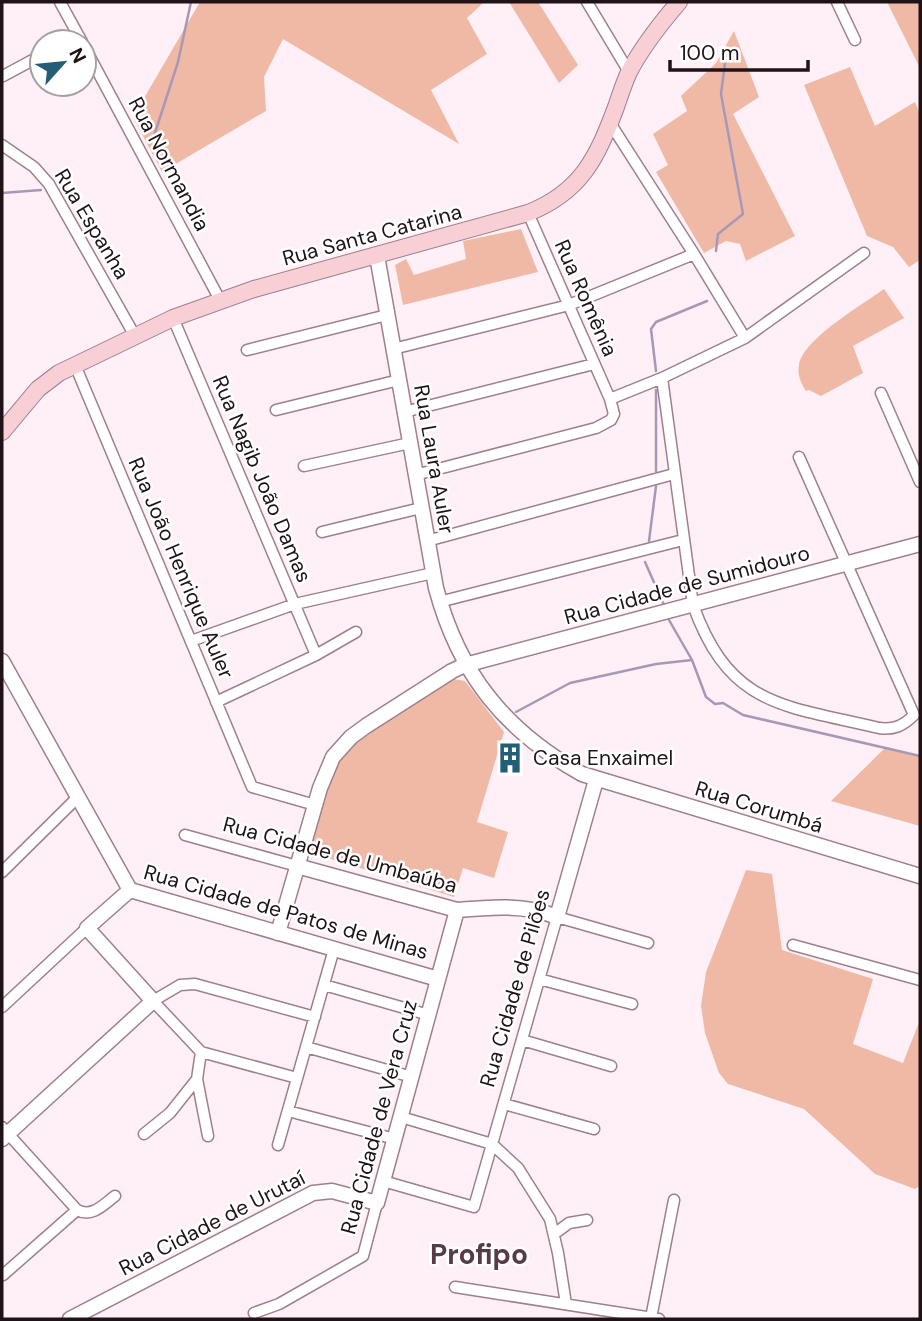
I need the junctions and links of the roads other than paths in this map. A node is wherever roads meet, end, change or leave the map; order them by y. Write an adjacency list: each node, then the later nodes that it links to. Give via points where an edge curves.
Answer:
1 (60, 2): 5 (street, Rua Normandia)
2 (587, 2): 8 (street)
3 (679, 2): 8 (main road, Rua Santa Catarina)
4 (837, 2): 6 (street)
5 (74, 28)
6 (855, 40)
7 (28, 63): 10 (street)
8 (629, 72): 11 (main road, Rua Santa Catarina)
9 (98, 73): 17 (street, Rua Normandia)
10 (3, 76)
11 (610, 123): 13 (main road, Rua Santa Catarina, via 583,175 560,197); 15 (street)
12 (2, 145): 21 (street, Rua Espanha, via 50,184)
13 (528, 213): 16 (main road, Rua Santa Catarina); 18 (street, Rua Romênia)
14 (864, 253): 22 (street)
15 (694, 254): 18 (street); 22 (street)
16 (377, 256): 17 (main road, Rua Santa Catarina); 19 (street, Rua Laura Auler)
17 (220, 300): 20 (main road, Rua Santa Catarina)
18 (569, 305): 23 (street); 25 (street, Rua Romênia)
19 (387, 315): 23 (street, Rua Laura Auler); 24 (street)
20 (173, 318): 21 (main road, Rua Santa Catarina); 48 (street, Rua Nagib João Damas)
21 (135, 336): 26 (main road, Rua Santa Catarina)
22 (745, 338): 27 (street)
23 (393, 349): 28 (street, Rua Laura Auler)
24 (247, 350)
25 (594, 364): 30 (street, Rua Romênia); 32 (street)
26 (75, 365): 33 (main road, Rua Santa Catarina, via 38,389); 51 (street, Rua João Henrique Auler)
27 (662, 378): 30 (street); 37 (street)
28 (399, 380): 31 (street); 32 (street, Rua Laura Auler)
29 (881, 393): 39 (street)
30 (610, 399): 38 (street, via 614,414 596,428)
31 (275, 410)
32 (404, 412): 34 (street, Rua Laura Auler)
33 (2, 432)
34 (410, 443): 36 (street); 38 (street, Rua Laura Auler)
35 (799, 457): 45 (street)
36 (304, 466)
37 (674, 474): 42 (street); 43 (street)
38 (415, 475): 40 (street, Rua Laura Auler)
39 (920, 482)
40 (421, 508): 41 (street); 43 (street, Rua Laura Auler)
41 (322, 532)
42 (683, 540): 47 (street); 49 (street)
43 (427, 541): 46 (street, Rua Laura Auler)
44 (920, 544): 45 (street, Rua Cidade de Sumidouro)
45 (847, 564): 49 (street, Rua Cidade de Sumidouro); 49 (street, via 914,715 890,729 791,707 740,683 707,640)
46 (433, 573): 47 (street, Rua Laura Auler); 48 (street)
47 (439, 602): 54 (street, Rua Laura Auler)
48 (295, 604): 51 (street); 52 (street, Rua Nagib João Damas)
49 (693, 605): 54 (street, Rua Cidade de Sumidouro)
50 (356, 632): 52 (street)
51 (191, 641): 55 (street, Rua João Henrique Auler)
52 (316, 654): 55 (street)
53 (2, 661): 57 (street, Rua Cidade de Patos de Minas)
54 (465, 665): 56 (street, Rua Corumbá, via 513,727 559,762); 58 (street, Rua Cidade de Sumidouro, via 351,737 330,764)
55 (216, 702): 58 (street, Rua João Henrique Auler, via 252,787)
56 (596, 780): 62 (street, Rua Corumbá); 65 (street, Rua Cidade de Pilões)
57 (78, 797): 61 (street); 63 (street, Rua Cidade de Patos de Minas)
58 (315, 805): 60 (street, Rua Cidade de Sumidouro)
59 (185, 835): 60 (street, Rua Cidade de Umbaúba)
60 (297, 866): 64 (street, Rua Cidade de Umbaúba); 67 (street, Rua Cidade de Sumidouro)
61 (2, 872)
62 (920, 876)
63 (130, 890): 66 (street); 67 (street, Rua Cidade de Patos de Minas)
64 (457, 910): 65 (street, Rua Cidade de Umbaúba, via 530,909); 71 (street, Rua Cidade de Vera Cruz)
65 (557, 917): 68 (street, Rua Cidade de Umbaúba); 72 (street, Rua Cidade de Pilões)
66 (87, 928): 75 (street); 77 (street)
67 (278, 933): 70 (street, Rua Cidade de Patos de Minas)
68 (648, 943)
69 (793, 945): 73 (street)
70 (334, 949): 71 (street, Rua Cidade de Patos de Minas); 74 (street)
71 (438, 979): 78 (street, Rua Cidade de Vera Cruz)
72 (539, 979): 76 (street); 80 (street, Rua Cidade de Pilões)
73 (920, 980)
74 (324, 985): 78 (street); 79 (street)
75 (153, 1001): 79 (street, via 188,984 204,985); 82 (street); 91 (street)
76 (632, 1004)
77 (2, 1007)
78 (429, 1015): 84 (street, Rua Cidade de Vera Cruz)
79 (315, 1017): 81 (street)
80 (522, 1040): 83 (street); 87 (street, Rua Cidade de Pilões)
81 (306, 1048): 84 (street); 86 (street)
82 (201, 1052): 85 (street); 86 (street)
83 (611, 1066)
84 (412, 1077): 89 (street, Rua Cidade de Vera Cruz)
85 (197, 1079): 92 (street, via 170,1113); 93 (street)
86 (297, 1079): 88 (street)
87 (504, 1104): 90 (street); 95 (street, Rua Cidade de Pilões)
88 (288, 1111): 94 (street); 96 (street)
89 (401, 1117): 94 (street, Rua Cidade de Vera Cruz); 95 (street)
90 (594, 1129)
91 (4, 1133): 101 (street)
92 (144, 1134)
93 (208, 1136)
94 (395, 1139): 97 (street, Rua Cidade de Vera Cruz)
95 (492, 1144): 97 (street, Rua Cidade de Pilões, via 474,1208); 103 (street, via 530,1184)
96 (278, 1145)
97 (383, 1181): 100 (street, Rua Cidade de Vera Cruz)
98 (115, 1196): 101 (street, via 93,1212)
99 (674, 1200): 109 (street)
100 (377, 1203): 107 (street, Rua Cidade de Vera Cruz, via 363,1256 279,1304); 108 (street, Rua Cidade de Urutaí, via 332,1191 313,1193)
101 (77, 1210): 104 (street)
102 (587, 1220): 103 (street, via 569,1223)
103 (554, 1234): 106 (street)
104 (3, 1275)
105 (455, 1287): 106 (street)
106 (566, 1304): 109 (street)
107 (254, 1313)
108 (70, 1319)
109 (655, 1319)

